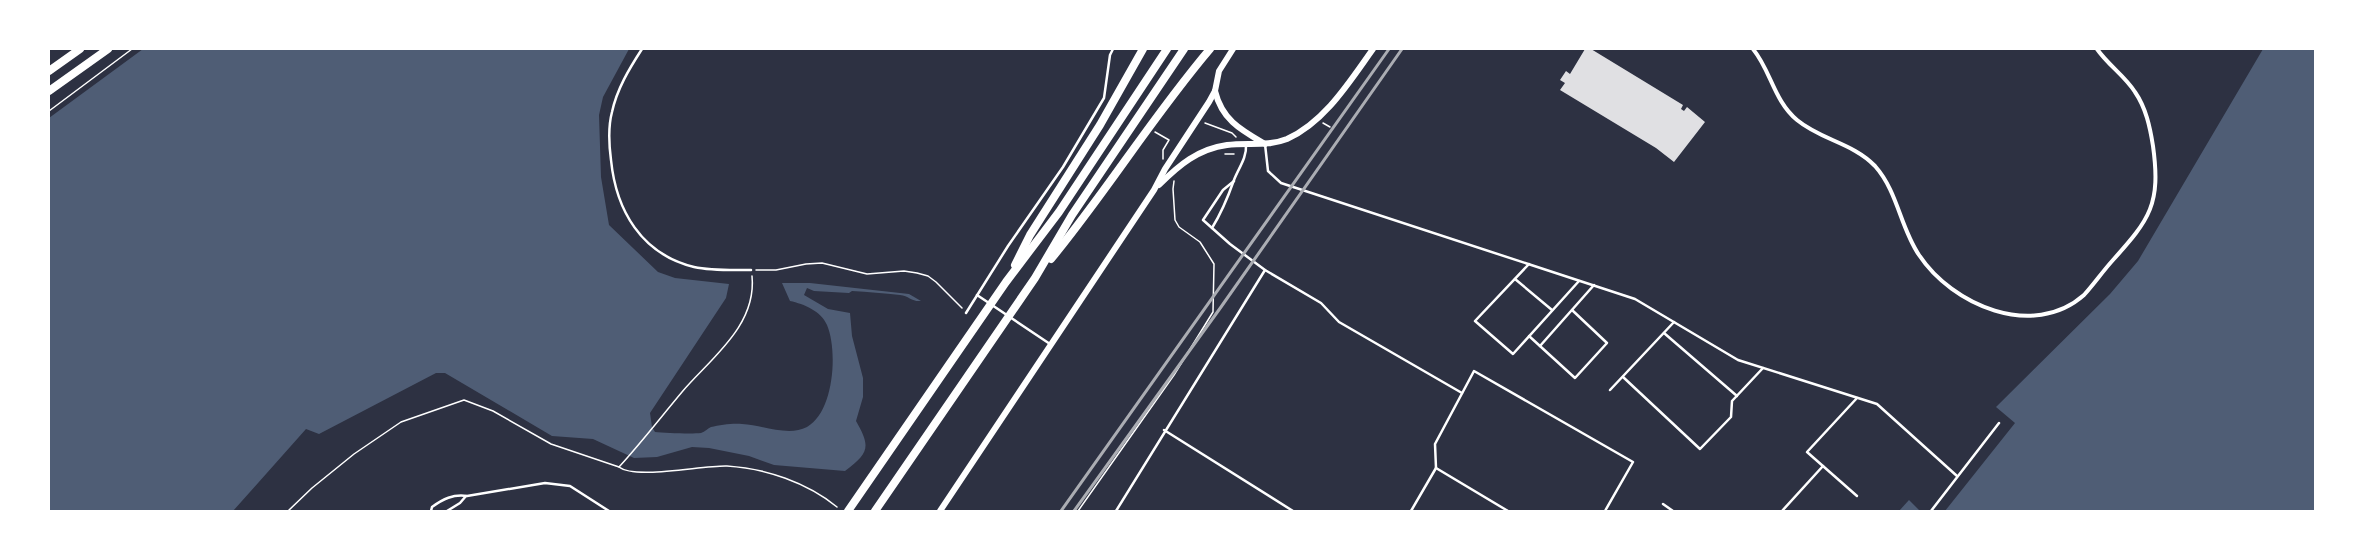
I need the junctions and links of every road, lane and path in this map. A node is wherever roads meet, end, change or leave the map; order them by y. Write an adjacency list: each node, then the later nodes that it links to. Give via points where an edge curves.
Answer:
1 (80, 49): 14 (highway)
2 (108, 49): 15 (highway)
3 (132, 49): 17 (path)
4 (642, 49): 30 (lane, via 622,83 611,113 609,147 612,173 622,208 637,233 648,244 672,258 694,267)
5 (1113, 49): 38 (lane, via 1104,98 1063,167)
6 (1143, 49): 36 (highway, via 1100,125 1030,235)
7 (1168, 49): 36 (highway, via 1059,212)
8 (1184, 49): 32 (highway, via 1072,215)
9 (1210, 49): 32 (highway, via 1139,138 1082,221)
10 (1233, 49): 16 (street, via 1219,71)
11 (1373, 49): 21 (street, via 1334,101 1316,118 1287,139)
12 (1753, 49): 13 (street, via 1789,113 1814,131 1857,152 1880,173 1893,195 1908,236 1918,254 1937,277 1955,292 1978,305 2003,313 2031,316 2061,310 2084,295 2135,237 2146,219 2154,198 2155,163 2145,109 2129,83)
13 (2097, 49)
14 (49, 71)
15 (49, 91)
16 (1215, 91): 18 (street); 21 (street, via 1222,110 1231,123)
17 (49, 111)
18 (1197, 120): 22 (path, via 1232,133); 27 (street, via 1165,168)
19 (1322, 122): 20 (path)
20 (1330, 127)
21 (1265, 144): 22 (street); 29 (lane, via 1268,171 1281,183)
22 (1245, 145): 26 (lane, via 1244,160); 27 (street, via 1227,145 1196,155 1173,170)
23 (1221, 154): 24 (path)
24 (1234, 154)
25 (1175, 179): 70 (path, via 1175,220 1179,227 1200,242 1214,264 1213,312 1174,376)
26 (1234, 181): 28 (lane, via 1226,204); 28 (lane, via 1223,190 1203,220)
27 (1154, 190): 45 (street)
28 (1212, 228): 31 (lane)
29 (1529, 264): 34 (lane); 35 (lane)
30 (751, 270): 41 (path, via 776,270 817,263 867,274 904,271 917,273 928,276 942,286)
31 (1265, 270): 50 (lane, via 1321,303 1339,322); 54 (lane)
32 (1035, 278): 68 (highway)
33 (752, 279): 56 (path, via 747,308 734,335 684,389)
34 (1515, 279): 39 (lane); 44 (lane, via 1475,321 1513,354)
35 (1579, 281): 37 (lane); 39 (lane)
36 (1006, 282): 67 (highway)
37 (1594, 286): 40 (lane); 42 (lane, via 1635,299)
38 (978, 294): 41 (lane); 45 (lane)
39 (1552, 310): 44 (lane)
40 (1572, 310): 46 (lane); 46 (lane, via 1607,343 1575,378)
41 (966, 313)
42 (1674, 322): 43 (lane); 47 (lane, via 1738,360)
43 (1664, 333): 48 (lane); 51 (lane)
44 (1529, 336): 46 (lane)
45 (1051, 345): 69 (street)
46 (1540, 346)
47 (1763, 368): 51 (lane); 52 (lane)
48 (1623, 377): 49 (lane); 51 (lane, via 1700,449 1731,417 1732,401)
49 (1610, 390)
50 (1462, 393): 57 (lane, via 1435,444); 75 (lane, via 1474,372 1633,462)
51 (1737, 396)
52 (1857, 398): 55 (lane, via 1808,452); 58 (lane, via 1877,404)
53 (1999, 423): 58 (lane)
54 (1164, 430): 71 (lane); 72 (lane)
55 (1823, 466): 60 (lane); 77 (lane)
56 (619, 467): 62 (path, via 631,472 726,466 751,470 784,478); 63 (path, via 551,444 493,411 464,400 400,422 354,454)
57 (1436, 468): 73 (lane); 74 (lane)
58 (1957, 476): 78 (lane)
59 (467, 496): 64 (lane, via 457,494 435,504); 65 (lane, via 460,504); 66 (lane, via 544,483 570,486)
60 (1857, 496)
61 (1663, 504): 76 (lane)
62 (837, 507)
63 (288, 511)
64 (431, 511)
65 (447, 511)
66 (609, 511)
67 (848, 511)
68 (875, 511)
69 (940, 511)
70 (1078, 511)
71 (1116, 511)
72 (1293, 511)
73 (1411, 511)
74 (1508, 511)
75 (1605, 511)
76 (1673, 511)
77 (1782, 511)
78 (1931, 511)

